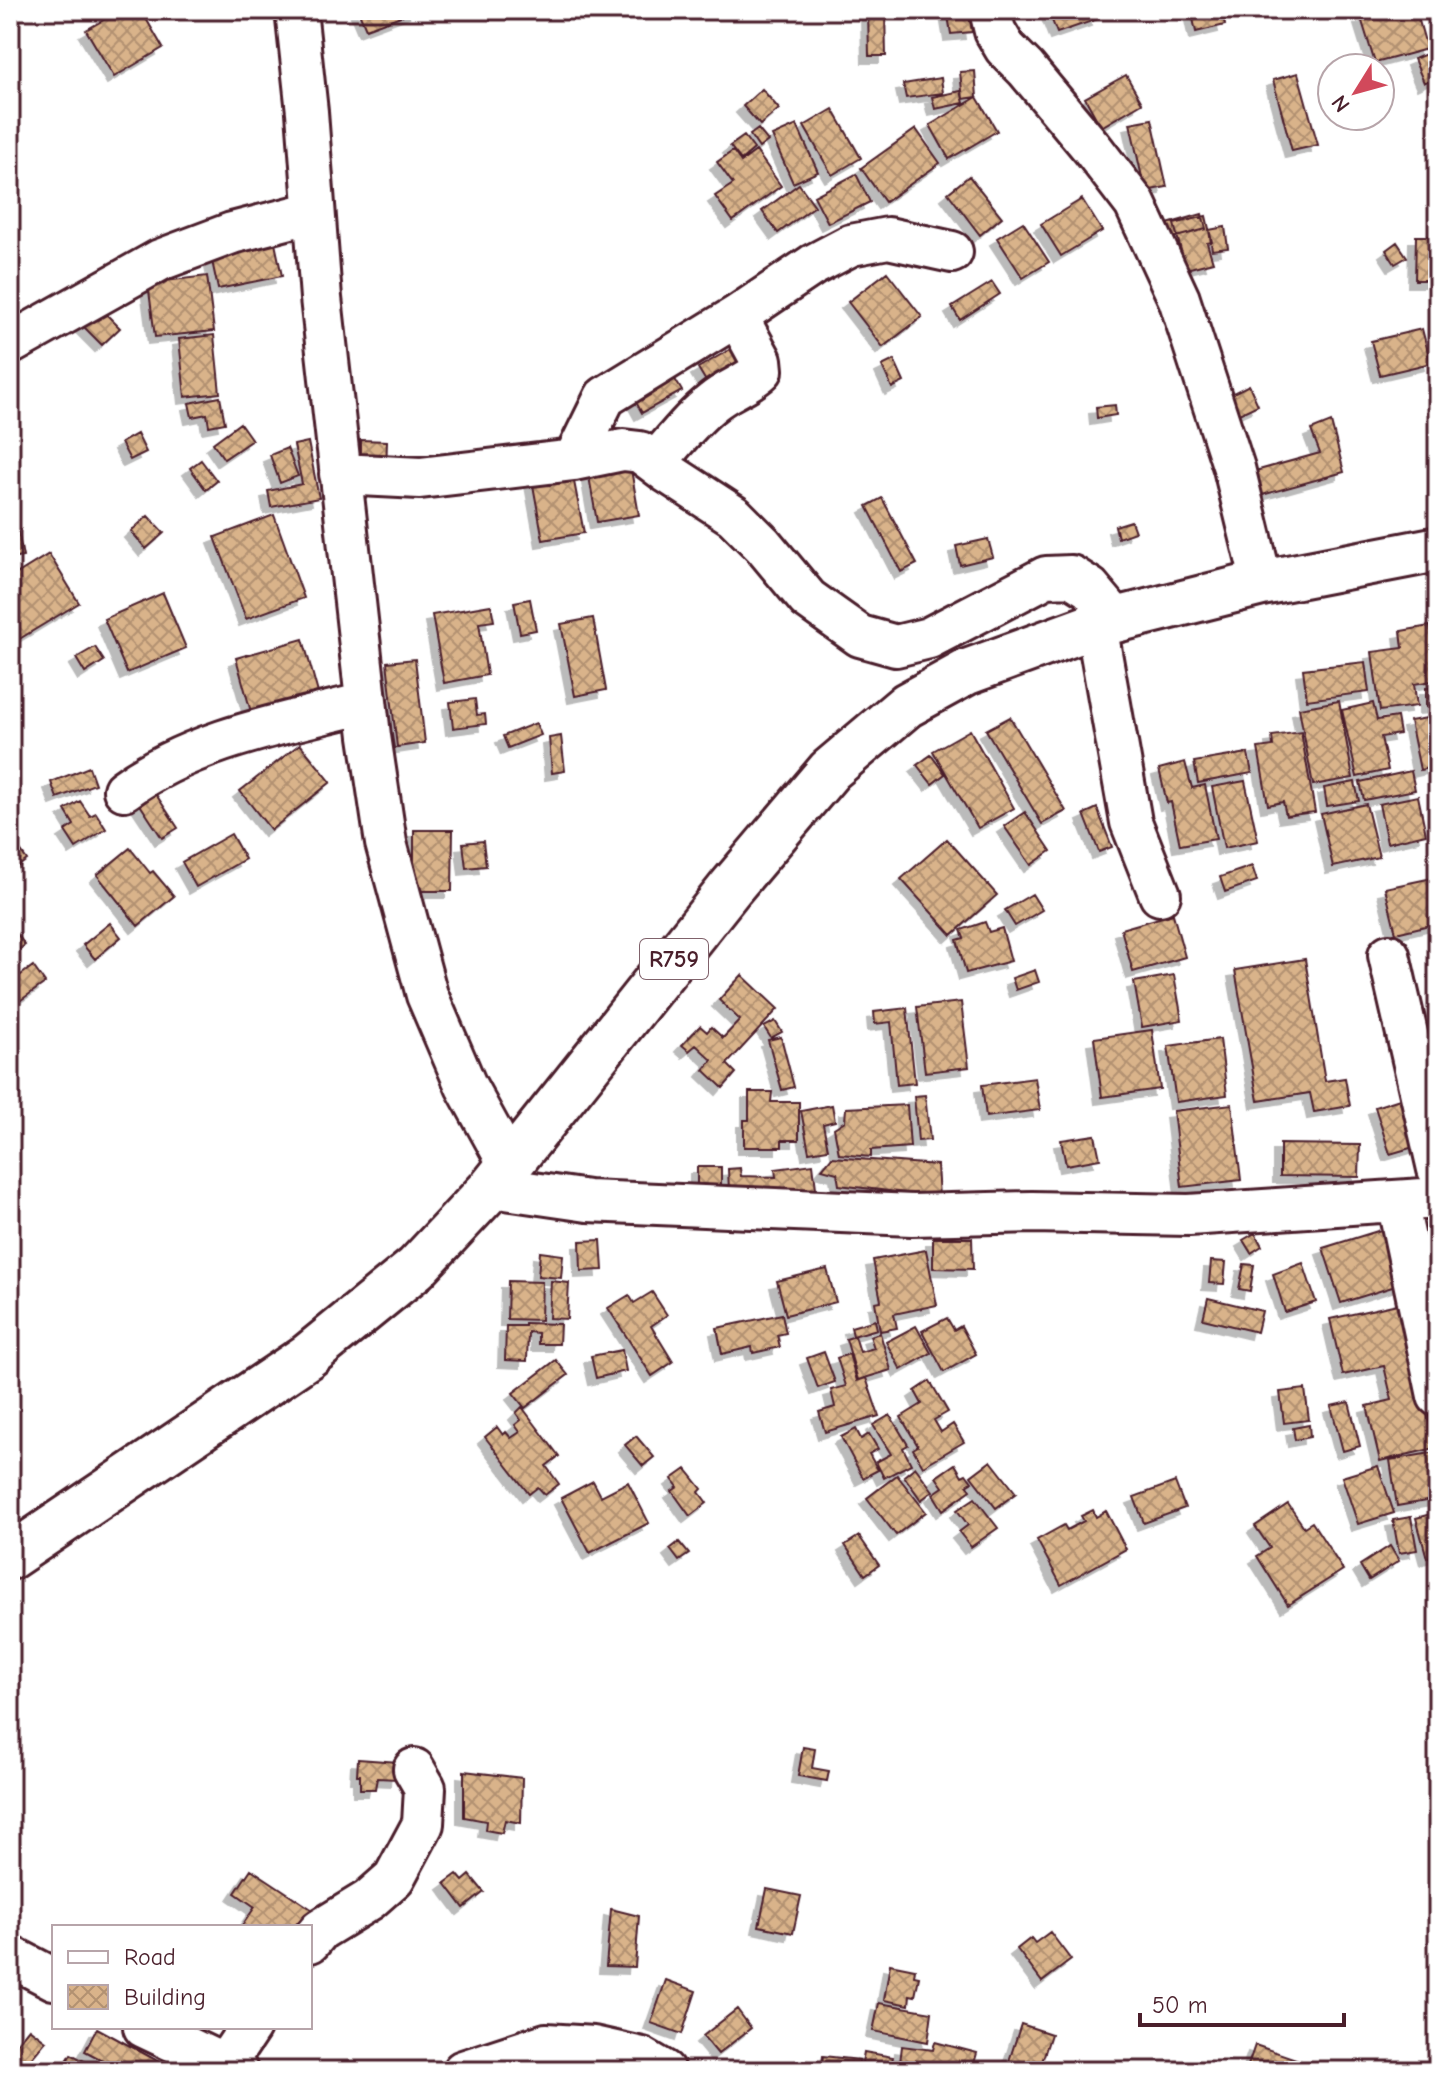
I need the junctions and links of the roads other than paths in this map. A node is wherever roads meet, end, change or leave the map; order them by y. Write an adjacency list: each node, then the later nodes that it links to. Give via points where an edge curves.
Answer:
1 (296, 10): 3 (street)
2 (990, 10): 11 (street, via 1005,48 1135,204 1179,299 1234,468)
3 (314, 212): 6 (street, via 232,233 160,260); 9 (street)
4 (952, 252): 5 (street, via 888,238 851,245)
5 (737, 316): 7 (street, via 605,397); 8 (street, via 762,370 714,400)
6 (10, 344)
7 (574, 460): 8 (street, via 623,450 640,452); 9 (street, via 420,478)
8 (655, 463): 12 (street, via 734,516 808,599 860,636 896,646 929,638 1046,577 1071,576 1090,588)
9 (340, 474): 13 (street)
10 (1438, 549): 11 (main road, R759)
11 (1262, 583): 12 (main road, R759)
12 (1106, 622): 15 (street, via 1131,822); 18 (main road, R759, via 967,672 907,705 830,770)
13 (366, 703): 14 (street, via 205,747); 18 (street, via 386,843 427,995)
14 (124, 790)
15 (1160, 895)
16 (1389, 955): 17 (street)
17 (1438, 1169)
18 (501, 1176): 20 (street, via 588,1201 912,1215 1189,1215); 22 (main road, R759, via 416,1268 308,1356)
19 (1438, 1198): 20 (street)
20 (1397, 1201): 21 (street)
21 (1438, 1396)
22 (10, 1557)
23 (414, 1769): 24 (street, via 425,1788 423,1824 394,1878)
24 (312, 1940)
25 (10, 1956): 26 (street)
26 (52, 1978)
27 (148, 2029): 29 (street)
28 (249, 2029): 29 (street)
29 (231, 2068)
30 (463, 2071): 31 (street, via 546,2044 642,2058)
31 (664, 2071)

